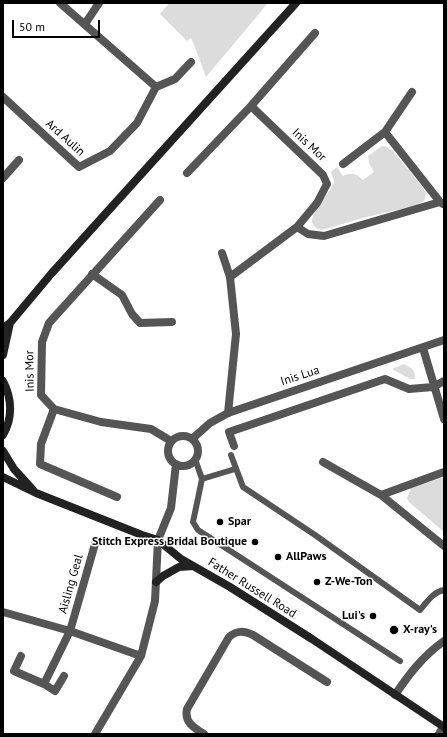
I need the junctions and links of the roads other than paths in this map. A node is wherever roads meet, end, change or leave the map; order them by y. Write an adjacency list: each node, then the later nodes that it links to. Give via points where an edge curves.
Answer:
1 (60, 3): 4 (street)
2 (99, 3): 4 (street)
3 (296, 3): 23 (street, via 51,274)
4 (85, 24): 7 (street)
5 (315, 33): 10 (street)
6 (191, 62): 7 (street, via 175,78)
7 (156, 87): 9 (street, Ard Aulin, via 137,123 110,151 79,167)
8 (412, 92): 11 (street, Inis Mor)
9 (3, 98)
10 (251, 106): 14 (street); 18 (street, Inis Mor, via 323,175 326,184 317,203)
11 (385, 132): 13 (street, Inis Mor); 17 (street)
12 (18, 160): 15 (street)
13 (344, 164)
14 (187, 173)
15 (3, 178)
16 (160, 200): 20 (street, Inis Mor)
17 (442, 203): 18 (street, via 324,236 308,234)
18 (297, 227): 21 (street, Inis Mor)
19 (222, 253): 21 (street)
20 (92, 274): 22 (street, via 122,295 140,323); 31 (street, Inis Mor, via 49,323 42,342 41,395)
21 (230, 277): 32 (street, via 236,334)
22 (172, 322)
23 (10, 323): 24 (street); 27 (street)
24 (3, 328)
25 (444, 340): 26 (street, Inis Lua)
26 (423, 348): 30 (street); 32 (street, Inis Lua)
27 (3, 355)
28 (3, 381): 34 (street, via 8,390 11,408)
29 (444, 381): 30 (street)
30 (433, 387): 33 (street); 37 (street, via 409,389 385,379 229,432)
31 (54, 409): 36 (street, via 101,422 151,429); 49 (street, via 41,444 40,464)
32 (228, 413): 35 (street, Inis Lua, via 210,423)
33 (444, 419)
34 (3, 434)
35 (192, 439): 36 (street, via 184,436); 40 (street, via 198,451)
36 (171, 441): 42 (street, via 168,454)
37 (234, 446)
38 (3, 451): 47 (street, Father Russell Road, via 14,469)
39 (231, 455): 43 (lane)
40 (195, 459): 42 (street, via 184,466); 46 (lane)
41 (323, 462): 48 (street)
42 (176, 464): 50 (street, via 171,508)
43 (235, 469): 46 (lane); 55 (lane, via 243,487 420,610 432,596)
44 (444, 472): 48 (street)
45 (3, 477): 47 (street, Father Russell Road)
46 (202, 479): 61 (lane, via 193,522 198,530)
47 (36, 493): 50 (street, Father Russell Road)
48 (381, 494): 52 (street)
49 (117, 497)
50 (158, 540): 53 (street, Father Russell Road); 54 (street)
51 (96, 544): 57 (street, Aisling Geal)
52 (444, 546)
53 (194, 566): 54 (street, via 179,567); 65 (street, Father Russell Road, via 312,638)
54 (156, 582): 60 (street, via 155,601)
55 (444, 590)
56 (3, 612): 57 (street, Aisling Geal)
57 (70, 631): 60 (street); 64 (street, Aisling Geal)
58 (444, 641): 65 (street, via 410,673)
59 (21, 656): 64 (street, via 14,671)
60 (141, 656): 67 (street)
61 (400, 661)
62 (64, 676): 64 (street, via 55,691)
63 (328, 682): 68 (street, via 253,635 236,632 229,637 187,709 190,724)
64 (44, 684)
65 (395, 695): 66 (street, Father Russell Road)
66 (442, 729)
67 (95, 734)
68 (204, 734)

